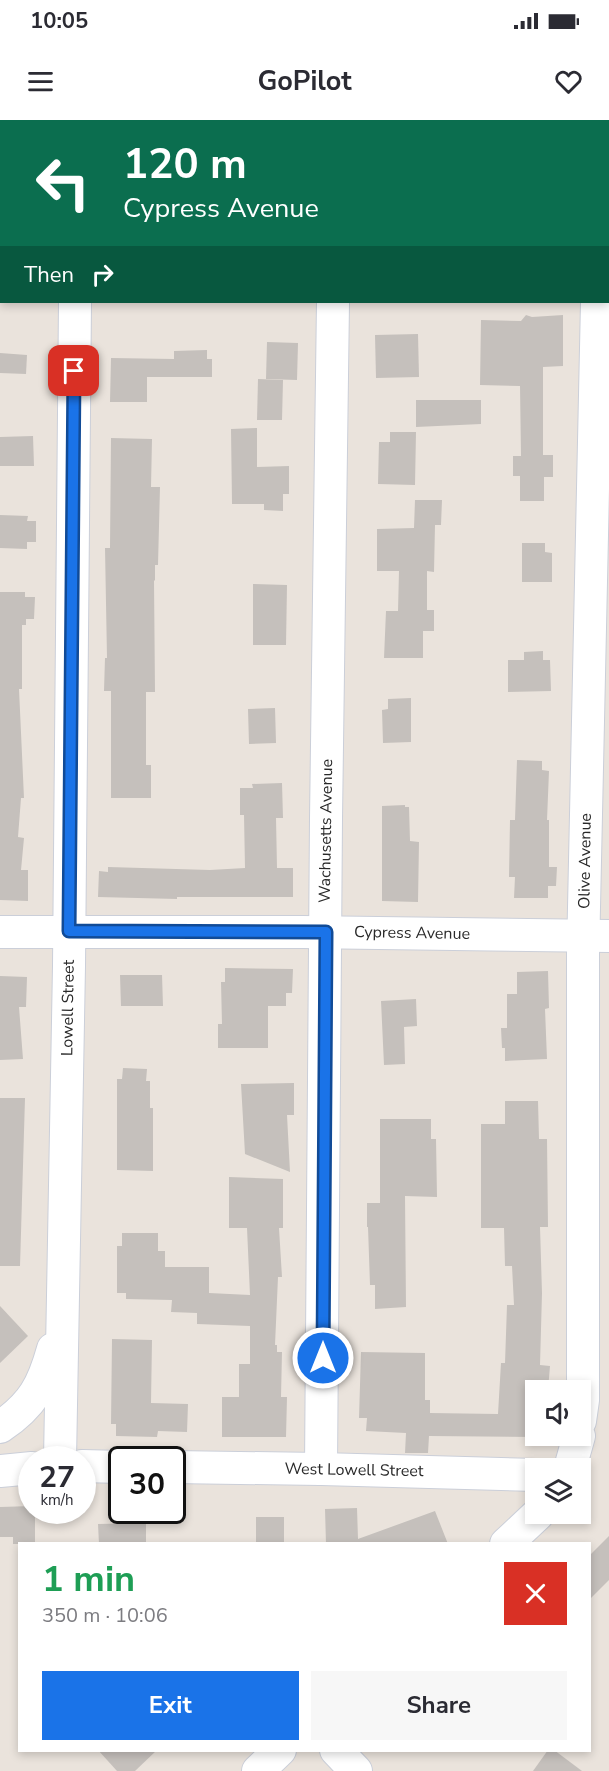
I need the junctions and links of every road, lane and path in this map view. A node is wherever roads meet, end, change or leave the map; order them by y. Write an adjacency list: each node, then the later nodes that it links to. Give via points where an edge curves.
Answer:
1 (75, 303): 4 (street, Lowell Street)
2 (333, 303): 6 (street, Wachusetts Avenue)
3 (597, 303): 7 (street, Olive Avenue)
4 (69, 931): 5 (street, Cypress Avenue); 6 (street, Cypress Avenue); 8 (street, Lowell Street)
5 (0, 932)
6 (326, 932): 7 (street, Cypress Avenue); 14 (street, Wachusetts Avenue)
7 (596, 936): 9 (street, Olive Avenue)
8 (62, 1319): 10 (street, Lowell Street, via 45,1377 32,1401); 11 (street, Lowell Street)
9 (584, 1380)
10 (0, 1427)
11 (60, 1446)
12 (186, 1467): 14 (street, West Lowell Street)
13 (18, 1469): 15 (street)
14 (321, 1469): 16 (street, West Lowell Street)
15 (0, 1471)
16 (525, 1475)
17 (527, 1524): 18 (street)
18 (508, 1542)
19 (278, 1752): 21 (street)
20 (338, 1752): 22 (street)
21 (258, 1771)
22 (356, 1771)

